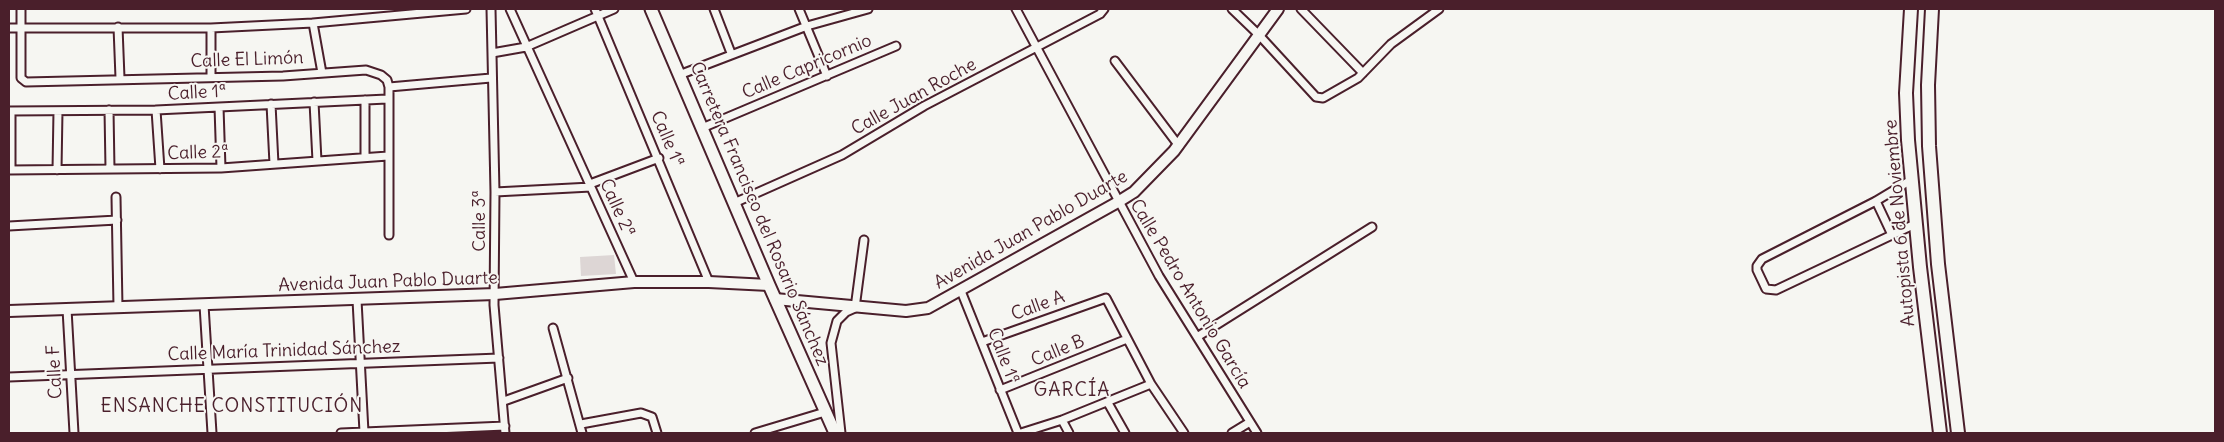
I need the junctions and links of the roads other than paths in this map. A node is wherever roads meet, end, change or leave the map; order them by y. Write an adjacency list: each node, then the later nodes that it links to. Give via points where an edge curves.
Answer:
1 (21, 9): 23 (street, Calle El Limón)
2 (466, 9): 19 (street)
3 (491, 9): 29 (street, Calle 3ª)
4 (510, 9): 27 (street, Calle 2ª)
5 (614, 9): 18 (street)
6 (651, 9): 34 (main road, Carretera Francisco del Rosario Sánchez)
7 (714, 9): 30 (street)
8 (799, 9): 20 (street)
9 (868, 9): 20 (street)
10 (1016, 9): 28 (street, Calle Pedro Antonio García)
11 (1232, 9): 25 (street)
12 (1278, 9): 25 (main road, Avenida Juan Pablo Duarte)
13 (1301, 9): 33 (street)
14 (1439, 9): 33 (street, via 1391,44)
15 (1911, 9): 61 (highway, Autopista 6 de Noviembre, via 1906,92)
16 (1932, 9): 123 (highway, Autopista 6 de Noviembre, via 1929,146 1938,264)
17 (1100, 10): 28 (street, Calle Juan Roche)
18 (596, 12): 27 (street); 53 (street, Calle 1ª)
19 (313, 22): 24 (street); 32 (street)
20 (806, 26): 30 (street); 36 (street)
21 (118, 27): 23 (street); 24 (street); 37 (street)
22 (9, 28): 23 (street)
23 (21, 28): 37 (street, Calle El Limón, via 21,78 26,82)
24 (211, 28): 35 (street)
25 (1259, 35): 33 (street, via 1316,97 1326,98); 50 (main road, Avenida Juan Pablo Duarte)
26 (896, 46): 36 (street, Calle Capricornio)
27 (526, 47): 29 (street); 62 (street, Calle 2ª)
28 (1036, 47): 66 (street, Calle Pedro Antonio García); 67 (street, Calle Juan Roche, via 924,106 842,155)
29 (492, 53): 38 (street, Calle 3ª)
30 (732, 54): 34 (street)
31 (1115, 61): 50 (street)
32 (322, 73): 35 (street, Calle El Limón); 39 (street, Calle El Limón, via 366,70 387,80)
33 (1363, 73)
34 (679, 75): 49 (main road, Carretera Francisco del Rosario Sánchez)
35 (211, 76): 37 (street, Calle El Limón)
36 (827, 76): 49 (street, Calle Capricornio)
37 (120, 78)
38 (491, 78): 39 (street); 63 (street, Calle 3ª)
39 (389, 87): 40 (street)
40 (387, 99): 41 (street, Calle 1ª); 51 (street)
41 (365, 100): 42 (street, Calle 1ª); 52 (street)
42 (314, 102): 43 (street, Calle 1ª); 54 (street)
43 (271, 104): 44 (street, Calle 1ª); 55 (street)
44 (219, 107): 46 (street, Calle 1ª); 56 (street)
45 (109, 110): 46 (street, Calle 1ª); 48 (street, Calle 1ª); 57 (street)
46 (156, 110): 58 (street)
47 (10, 111): 48 (street, Calle 1ª); 59 (street)
48 (58, 111): 60 (street)
49 (702, 128): 67 (main road, Carretera Francisco del Rosario Sánchez)
50 (1179, 146): 66 (main road, Avenida Juan Pablo Duarte, via 1134,192)
51 (388, 156): 52 (street, Calle 2ª); 72 (street)
52 (365, 157): 54 (street, Calle 2ª)
53 (659, 158): 62 (street); 76 (street, Calle 1ª)
54 (317, 161): 55 (street, Calle 2ª)
55 (274, 164): 56 (street, Calle 2ª)
56 (221, 168): 58 (street, Calle 2ª)
57 (110, 169): 58 (street, Calle 2ª); 60 (street, Calle 2ª)
58 (160, 169)
59 (10, 170): 60 (street, Calle 2ª)
60 (57, 170)
61 (1911, 180): 65 (street); 69 (highway, Autopista 6 de Noviembre)
62 (590, 186): 63 (street); 75 (street, Calle 2ª)
63 (495, 192): 79 (street, Calle 3ª)
64 (116, 197): 68 (street)
65 (1876, 201): 73 (street); 73 (street, via 1762,259 1757,270 1766,289 1776,290)
66 (1118, 202): 78 (main road, Avenida Juan Pablo Duarte); 88 (street, Calle Pedro Antonio García)
67 (734, 203): 77 (main road, Carretera Francisco del Rosario Sánchez)
68 (117, 220): 70 (street); 83 (street)
69 (1915, 224): 73 (street); 122 (highway, Autopista 6 de Noviembre)
70 (9, 226)
71 (1372, 227): 88 (street)
72 (389, 235)
73 (1892, 235)
74 (864, 240): 84 (street)
75 (634, 282): 76 (main road, Avenida Juan Pablo Duarte); 79 (main road, Avenida Juan Pablo Duarte)
76 (709, 282): 77 (main road, Avenida Juan Pablo Duarte)
77 (769, 285): 80 (main road, Carretera Francisco del Rosario Sánchez)
78 (961, 290): 84 (main road, Avenida Juan Pablo Duarte, via 928,308 906,311); 90 (street, Calle 1ª)
79 (495, 294): 81 (main road, Avenida Juan Pablo Duarte); 91 (street, Calle 3ª)
80 (775, 299): 84 (main road, Avenida Juan Pablo Duarte); 101 (main road, Carretera Francisco del Rosario Sánchez)
81 (357, 300): 82 (main road, Avenida Juan Pablo Duarte); 92 (street)
82 (204, 305): 83 (main road, Avenida Juan Pablo Duarte); 93 (street)
83 (118, 306): 85 (main road, Avenida Juan Pablo Duarte)
84 (856, 308): 115 (street, via 837,321 831,343)
85 (67, 309): 86 (main road, Avenida Juan Pablo Duarte); 94 (street, Calle F)
86 (9, 311)
87 (553, 328): 96 (street)
88 (1197, 337): 103 (street, Calle Pedro Antonio García)
89 (1127, 339): 90 (street, Calle A, via 1108,299 1104,298); 97 (street); 98 (street, Calle B)
90 (982, 342): 98 (street, Calle 1ª)
91 (499, 358): 92 (street, Calle María Trinidad Sánchez); 99 (street, Calle 3ª)
92 (359, 364): 93 (street, Calle María Trinidad Sánchez); 107 (street)
93 (208, 368): 94 (street, Calle María Trinidad Sánchez); 109 (street)
94 (71, 376): 95 (street, Calle María Trinidad Sánchez); 108 (street, Calle F)
95 (9, 377)
96 (568, 378): 99 (street); 104 (street)
97 (1151, 384): 100 (street); 119 (street)
98 (1000, 390): 116 (street, Calle 1ª)
99 (504, 401): 105 (street, Calle 3ª)
100 (1108, 403): 102 (street); 118 (street)
101 (826, 412): 113 (street); 114 (main road, Carretera Francisco del Rosario Sánchez)
102 (1062, 420): 116 (street); 117 (street)
103 (1250, 422): 120 (street); 121 (street, Calle Pedro Antonio García)
104 (581, 424): 111 (street); 112 (street, via 641,413 652,416)
105 (505, 430): 106 (street)
106 (439, 431): 107 (street)
107 (364, 432): 110 (street)
108 (74, 433)
109 (212, 433)
110 (341, 433)
111 (582, 433)
112 (657, 433)
113 (755, 433)
114 (835, 433)
115 (841, 433)
116 (1020, 433)
117 (1069, 433)
118 (1124, 433)
119 (1184, 433)
120 (1232, 433)
121 (1257, 433)
122 (1940, 433)
123 (1958, 433)

